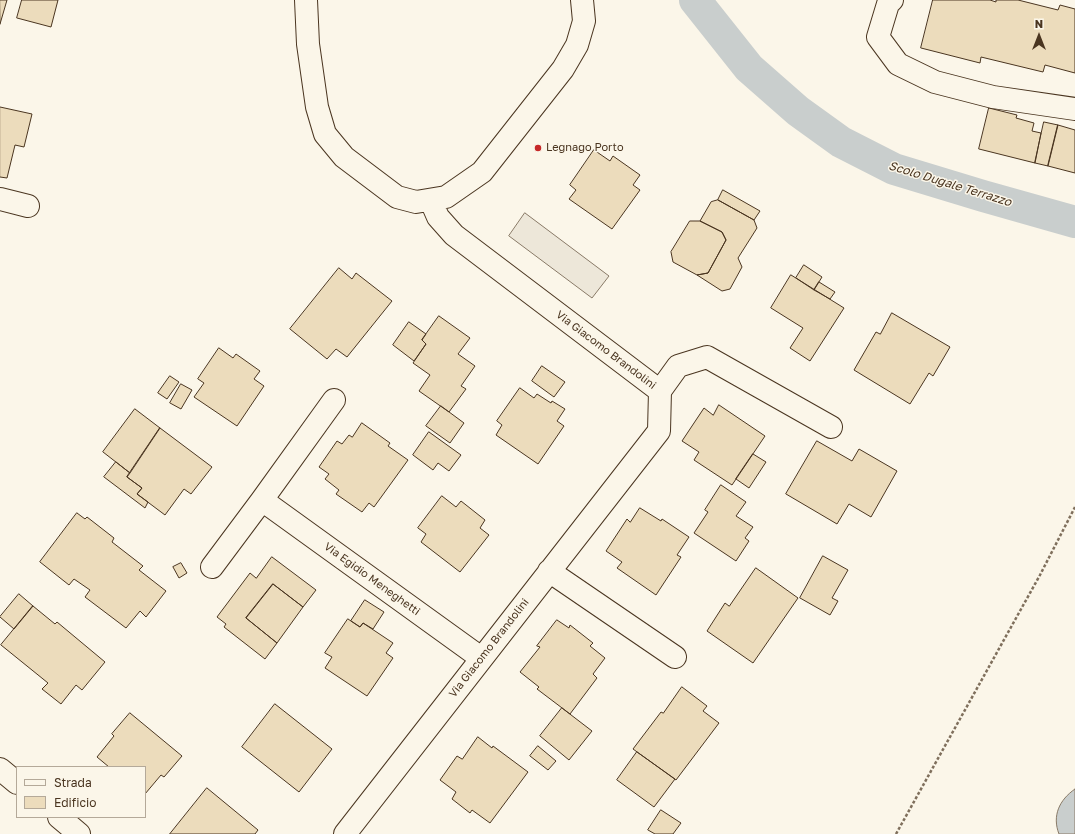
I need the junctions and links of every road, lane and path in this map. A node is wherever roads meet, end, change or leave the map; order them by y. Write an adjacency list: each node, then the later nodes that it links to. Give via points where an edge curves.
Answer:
1 (306, 0): 6 (street, via 308,44 317,108 325,134 344,157 397,197 416,202)
2 (582, 0): 6 (street, via 584,21 577,45 563,69 482,172 446,198)
3 (892, 0): 4 (street, via 888,4 878,37 898,64 935,82 993,97)
4 (1075, 109)
5 (0, 199): 7 (street)
6 (431, 201): 8 (street, Via Giacomo Brandolini, via 438,217 454,235)
7 (28, 206)
8 (660, 391): 10 (street, via 678,366 707,357); 14 (street, Via Giacomo Brandolini, via 659,431)
9 (334, 400): 11 (street)
10 (831, 427)
11 (262, 500): 13 (street); 16 (street, Via Egidio Meneghetti)
12 (1075, 507): 22 (path)
13 (212, 567)
14 (549, 571): 15 (street); 16 (street, Via Giacomo Brandolini)
15 (675, 657)
16 (481, 658): 21 (street, Via Giacomo Brandolini)
17 (0, 769): 18 (street)
18 (16, 782)
19 (59, 818): 20 (street)
20 (79, 834)
21 (345, 834)
22 (896, 834)

